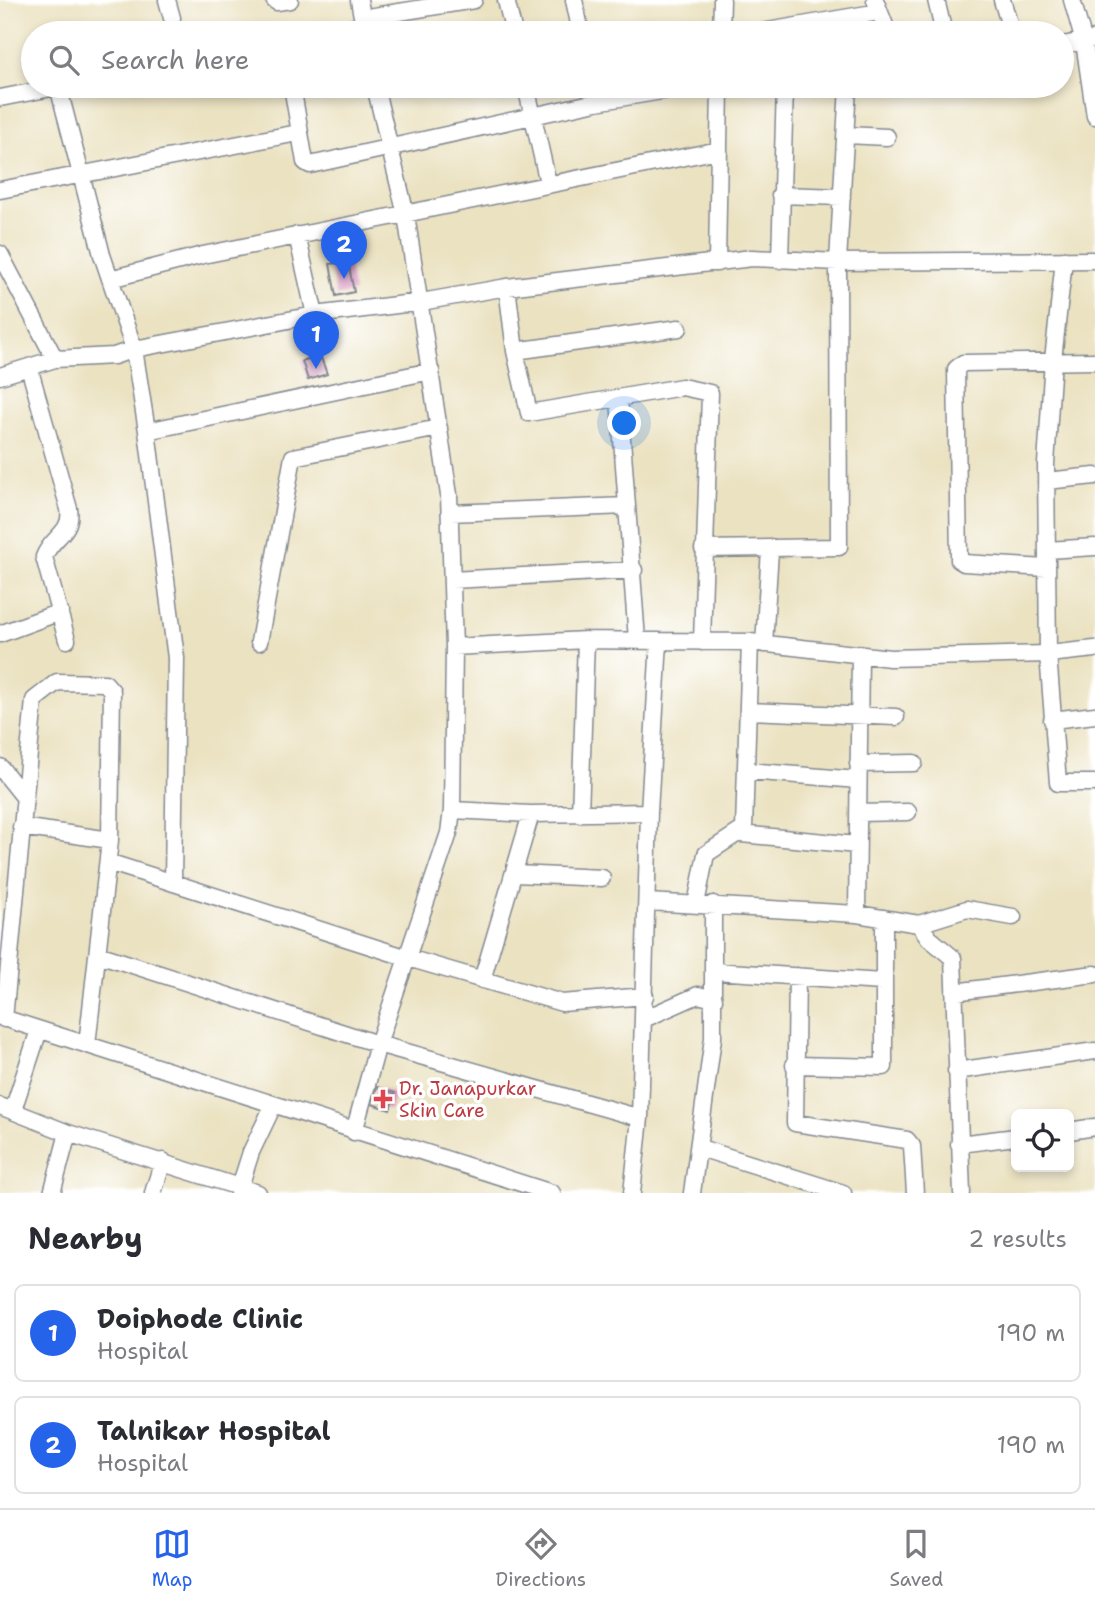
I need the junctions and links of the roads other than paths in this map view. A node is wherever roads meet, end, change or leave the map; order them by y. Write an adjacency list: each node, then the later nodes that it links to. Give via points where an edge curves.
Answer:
1 (167, 0): 13 (street)
2 (274, 0): 3 (street)
3 (290, 0)
4 (359, 0): 14 (street)
5 (474, 0): 15 (street)
6 (506, 0): 16 (street)
7 (573, 0): 17 (street)
8 (722, 0): 18 (street)
9 (936, 0): 20 (street)
10 (1002, 0): 21 (street)
11 (1072, 0): 22 (street)
12 (877, 6): 19 (street)
13 (172, 18)
14 (362, 21)
15 (381, 21)
16 (511, 21)
17 (578, 21)
18 (721, 21)
19 (823, 21)
20 (941, 21)
21 (1008, 21)
22 (1089, 40): 34 (street)
23 (21, 94): 24 (street)
24 (0, 98)
25 (63, 98): 40 (street)
26 (294, 98): 35 (street)
27 (377, 98): 38 (street)
28 (529, 98): 33 (street)
29 (583, 98): 33 (street)
30 (720, 98): 39 (street)
31 (784, 98): 43 (street)
32 (848, 98): 36 (street)
33 (533, 116): 38 (street); 41 (street)
34 (1095, 116)
35 (298, 133): 38 (street, via 309,164); 40 (street)
36 (846, 135): 37 (street); 44 (street)
37 (887, 137)
38 (387, 147): 45 (street)
39 (719, 150): 41 (street); 52 (street)
40 (79, 173): 42 (street); 53 (street)
41 (548, 183): 45 (street)
42 (0, 190)
43 (780, 195): 44 (street); 48 (street)
44 (842, 197): 51 (street)
45 (406, 215): 46 (street); 55 (street)
46 (297, 235): 53 (street); 56 (street)
47 (0, 254): 60 (street)
48 (780, 260): 51 (street); 52 (street)
49 (1064, 260): 50 (street); 51 (street); 61 (street)
50 (1095, 260)
51 (838, 262): 75 (street, via 839,547)
52 (716, 263): 54 (street)
53 (110, 279): 58 (street)
54 (507, 286): 55 (street); 59 (street)
55 (421, 302): 56 (street); 64 (street)
56 (315, 315): 58 (street)
57 (679, 328): 59 (street)
58 (134, 349): 60 (street, via 114,356); 68 (street)
59 (515, 351): 66 (street, via 529,413)
60 (55, 359): 63 (street)
61 (1053, 360): 62 (street); 70 (street); 77 (street, via 963,363 956,369 959,560)
62 (1095, 360)
63 (29, 367): 65 (street); 80 (street, via 71,518 65,533 44,556)
64 (431, 371): 67 (street); 68 (street)
65 (0, 376)
66 (619, 399): 71 (street); 74 (street, via 682,387 710,393)
67 (439, 428): 72 (street); 86 (street, via 294,456)
68 (147, 431): 117 (street, via 176,658)
69 (1095, 476): 70 (street)
70 (1046, 481): 76 (street)
71 (628, 506): 72 (street); 78 (street)
72 (450, 513): 79 (street)
73 (1095, 547): 76 (street)
74 (703, 549): 75 (street); 87 (street)
75 (770, 550): 88 (street)
76 (1047, 550): 77 (street)
77 (1047, 568): 92 (street)
78 (634, 570): 79 (street); 84 (street)
79 (452, 580): 89 (street)
80 (60, 612): 81 (street); 82 (street)
81 (0, 634)
82 (67, 640)
83 (586, 640): 84 (street); 89 (street); 109 (street)
84 (637, 640): 85 (street)
85 (659, 641): 87 (street); 105 (street)
86 (260, 642)
87 (702, 642): 88 (street)
88 (757, 643): 91 (street); 93 (street)
89 (454, 647): 104 (street)
90 (1095, 649): 92 (street)
91 (860, 654): 92 (street, via 890,658); 94 (street)
92 (1048, 654): 97 (street)
93 (749, 711): 94 (street); 100 (street)
94 (859, 715): 96 (street); 101 (street)
95 (1095, 715): 97 (street)
96 (896, 717)
97 (1052, 720): 102 (street, via 1058,783)
98 (914, 763): 101 (street)
99 (0, 767): 103 (street)
100 (748, 771): 101 (street); 111 (street)
101 (858, 772): 106 (street)
102 (1095, 783)
103 (24, 797): 110 (street); 112 (street, via 34,700 57,682 108,684 112,691)
104 (452, 810): 108 (street); 125 (street, via 449,833)
105 (649, 812): 109 (street); 118 (street)
106 (858, 813): 107 (street); 113 (street)
107 (908, 813)
108 (531, 814): 109 (street); 115 (street)
109 (580, 814)
110 (22, 827): 112 (street); 134 (street)
111 (741, 834): 113 (street); 119 (street, via 706,853)
112 (110, 840): 114 (street)
113 (858, 845): 120 (street)
114 (108, 862): 117 (street); 124 (street)
115 (516, 874): 116 (street); 129 (street)
116 (602, 878)
117 (173, 883): 125 (street)
118 (648, 902): 119 (street); 132 (street)
119 (705, 904): 120 (street); 126 (street)
120 (857, 914): 122 (street)
121 (1013, 917): 123 (street, via 967,909)
122 (884, 918): 123 (street); 130 (street)
123 (919, 924): 131 (street, via 929,939 953,956)
124 (98, 954): 137 (street); 138 (street)
125 (408, 958): 129 (street); 137 (street)
126 (714, 971): 128 (street); 133 (street)
127 (1095, 974): 131 (street)
128 (797, 976): 130 (street); 140 (street)
129 (482, 980): 132 (street, via 569,1003)
130 (882, 982): 140 (street, via 883,1068)
131 (954, 992): 141 (street)
132 (645, 996): 135 (street)
133 (714, 999): 135 (street, via 696,996); 151 (street)
134 (2, 1018): 136 (street)
135 (644, 1019): 144 (street)
136 (39, 1030): 138 (street); 143 (street)
137 (378, 1044): 144 (street); 147 (street)
138 (87, 1045): 142 (street)
139 (1095, 1051): 141 (street)
140 (794, 1065): 162 (street, via 795,1124 908,1140)
141 (956, 1071): 150 (street)
142 (273, 1106): 147 (street); 154 (street)
143 (7, 1108): 148 (street)
144 (640, 1118): 159 (street)
145 (1095, 1127): 146 (street)
146 (1074, 1130)
147 (354, 1132): 153 (street)
148 (68, 1133): 152 (street); 155 (street)
149 (1011, 1138): 150 (street)
150 (960, 1144): 163 (street)
151 (700, 1148): 160 (street); 161 (street)
152 (163, 1161): 154 (street); 156 (street)
153 (511, 1187): 158 (street)
154 (239, 1190): 157 (street)
155 (52, 1193)
156 (153, 1193)
157 (258, 1193)
158 (552, 1193)
159 (632, 1193)
160 (692, 1193)
161 (843, 1193)
162 (915, 1193)
163 (962, 1193)

